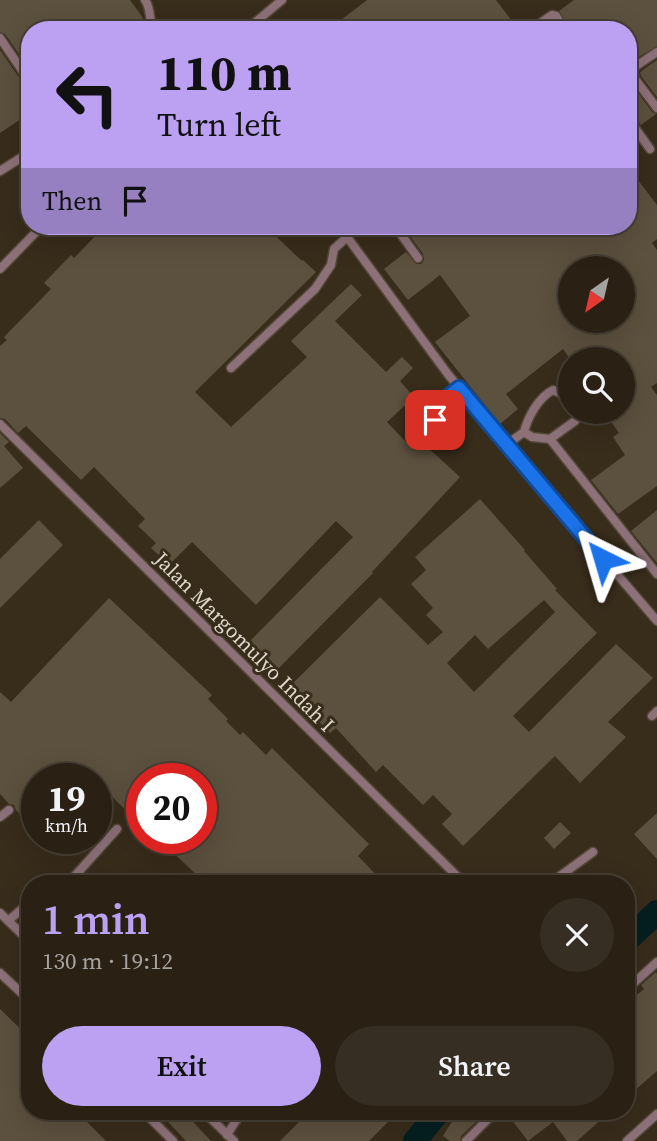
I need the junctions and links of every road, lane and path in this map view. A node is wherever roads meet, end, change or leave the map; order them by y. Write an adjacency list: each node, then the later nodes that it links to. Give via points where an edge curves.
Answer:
1 (145, 0): 3 (lane)
2 (282, 0): 4 (lane)
3 (150, 21)
4 (257, 21)
5 (543, 21): 6 (lane, via 552,15)
6 (559, 21)
7 (0, 38): 10 (lane)
8 (657, 52): 9 (lane)
9 (637, 67)
10 (21, 69)
11 (637, 82): 12 (lane)
12 (657, 108)
13 (637, 131): 14 (lane)
14 (650, 149)
15 (21, 158): 16 (lane)
16 (0, 171)
17 (33, 235): 21 (lane)
18 (401, 235): 20 (lane)
19 (347, 237): 22 (lane, via 334,249 331,265 315,289); 23 (lane)
20 (418, 258)
21 (0, 269)
22 (231, 368)
23 (459, 388): 29 (lane, via 434,411 435,420); 30 (lane)
24 (558, 392): 27 (lane, via 548,392)
25 (0, 424): 38 (lane, Jalan Margomulyo Indah I)
26 (571, 424): 28 (lane)
27 (524, 432): 28 (lane); 30 (lane)
28 (550, 439): 31 (lane)
29 (458, 440)
30 (506, 445): 32 (lane)
31 (657, 574)
32 (657, 621)
33 (9, 810): 34 (lane)
34 (0, 817)
35 (117, 830): 37 (lane)
36 (593, 852): 39 (lane)
37 (76, 875)
38 (456, 875)
39 (561, 875)
40 (21, 910): 42 (lane)
41 (0, 913): 42 (lane)
42 (8, 921): 43 (lane)
43 (21, 933)
44 (657, 962): 46 (lane)
45 (0, 973): 47 (lane)
46 (635, 982)
47 (21, 993)
48 (657, 1114): 56 (lane)
49 (152, 1120): 54 (lane)
50 (212, 1120): 53 (lane)
51 (239, 1120): 53 (lane)
52 (487, 1120): 55 (lane)
53 (231, 1138)
54 (173, 1141)
55 (466, 1141)
56 (626, 1141)

